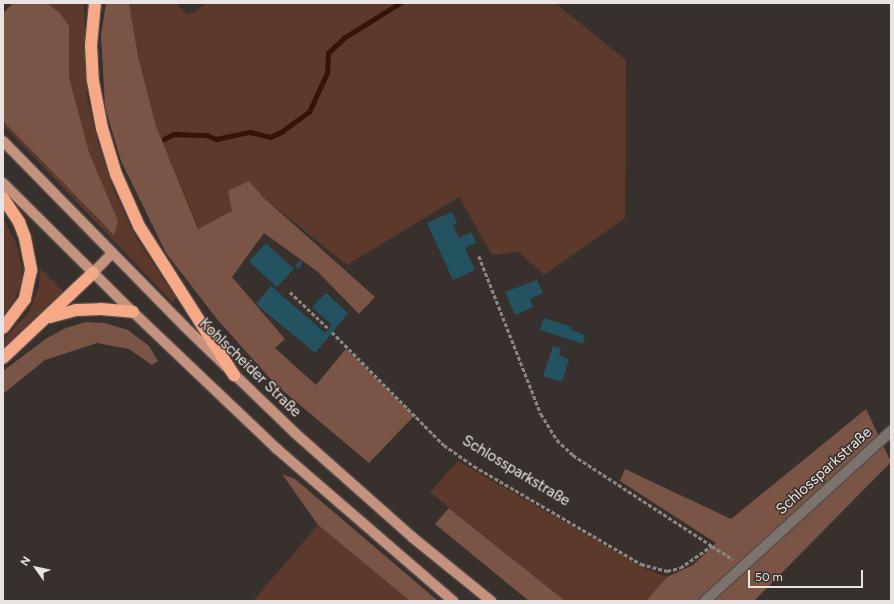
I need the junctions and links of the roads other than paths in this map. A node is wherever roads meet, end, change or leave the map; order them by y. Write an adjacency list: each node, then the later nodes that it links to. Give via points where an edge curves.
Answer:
1 (95, 3): 11 (highway, via 91,45 93,82 102,128 116,174 138,226)
2 (3, 141): 5 (main road, Kohlscheider Straße)
3 (3, 183): 6 (main road)
4 (3, 198): 9 (highway, via 23,233 30,254 31,270 25,299)
5 (112, 253): 6 (main road); 11 (main road, Kohlscheider Straße)
6 (93, 273): 7 (main road); 8 (highway)
7 (133, 312): 8 (highway, via 101,308 76,310); 13 (main road, via 277,449)
8 (47, 318): 10 (highway)
9 (3, 328)
10 (3, 358)
11 (234, 375): 14 (main road, Kohlscheider Straße, via 412,536)
12 (891, 431): 15 (street, Schlossparkstraße)
13 (453, 601)
14 (491, 601)
15 (705, 601)

